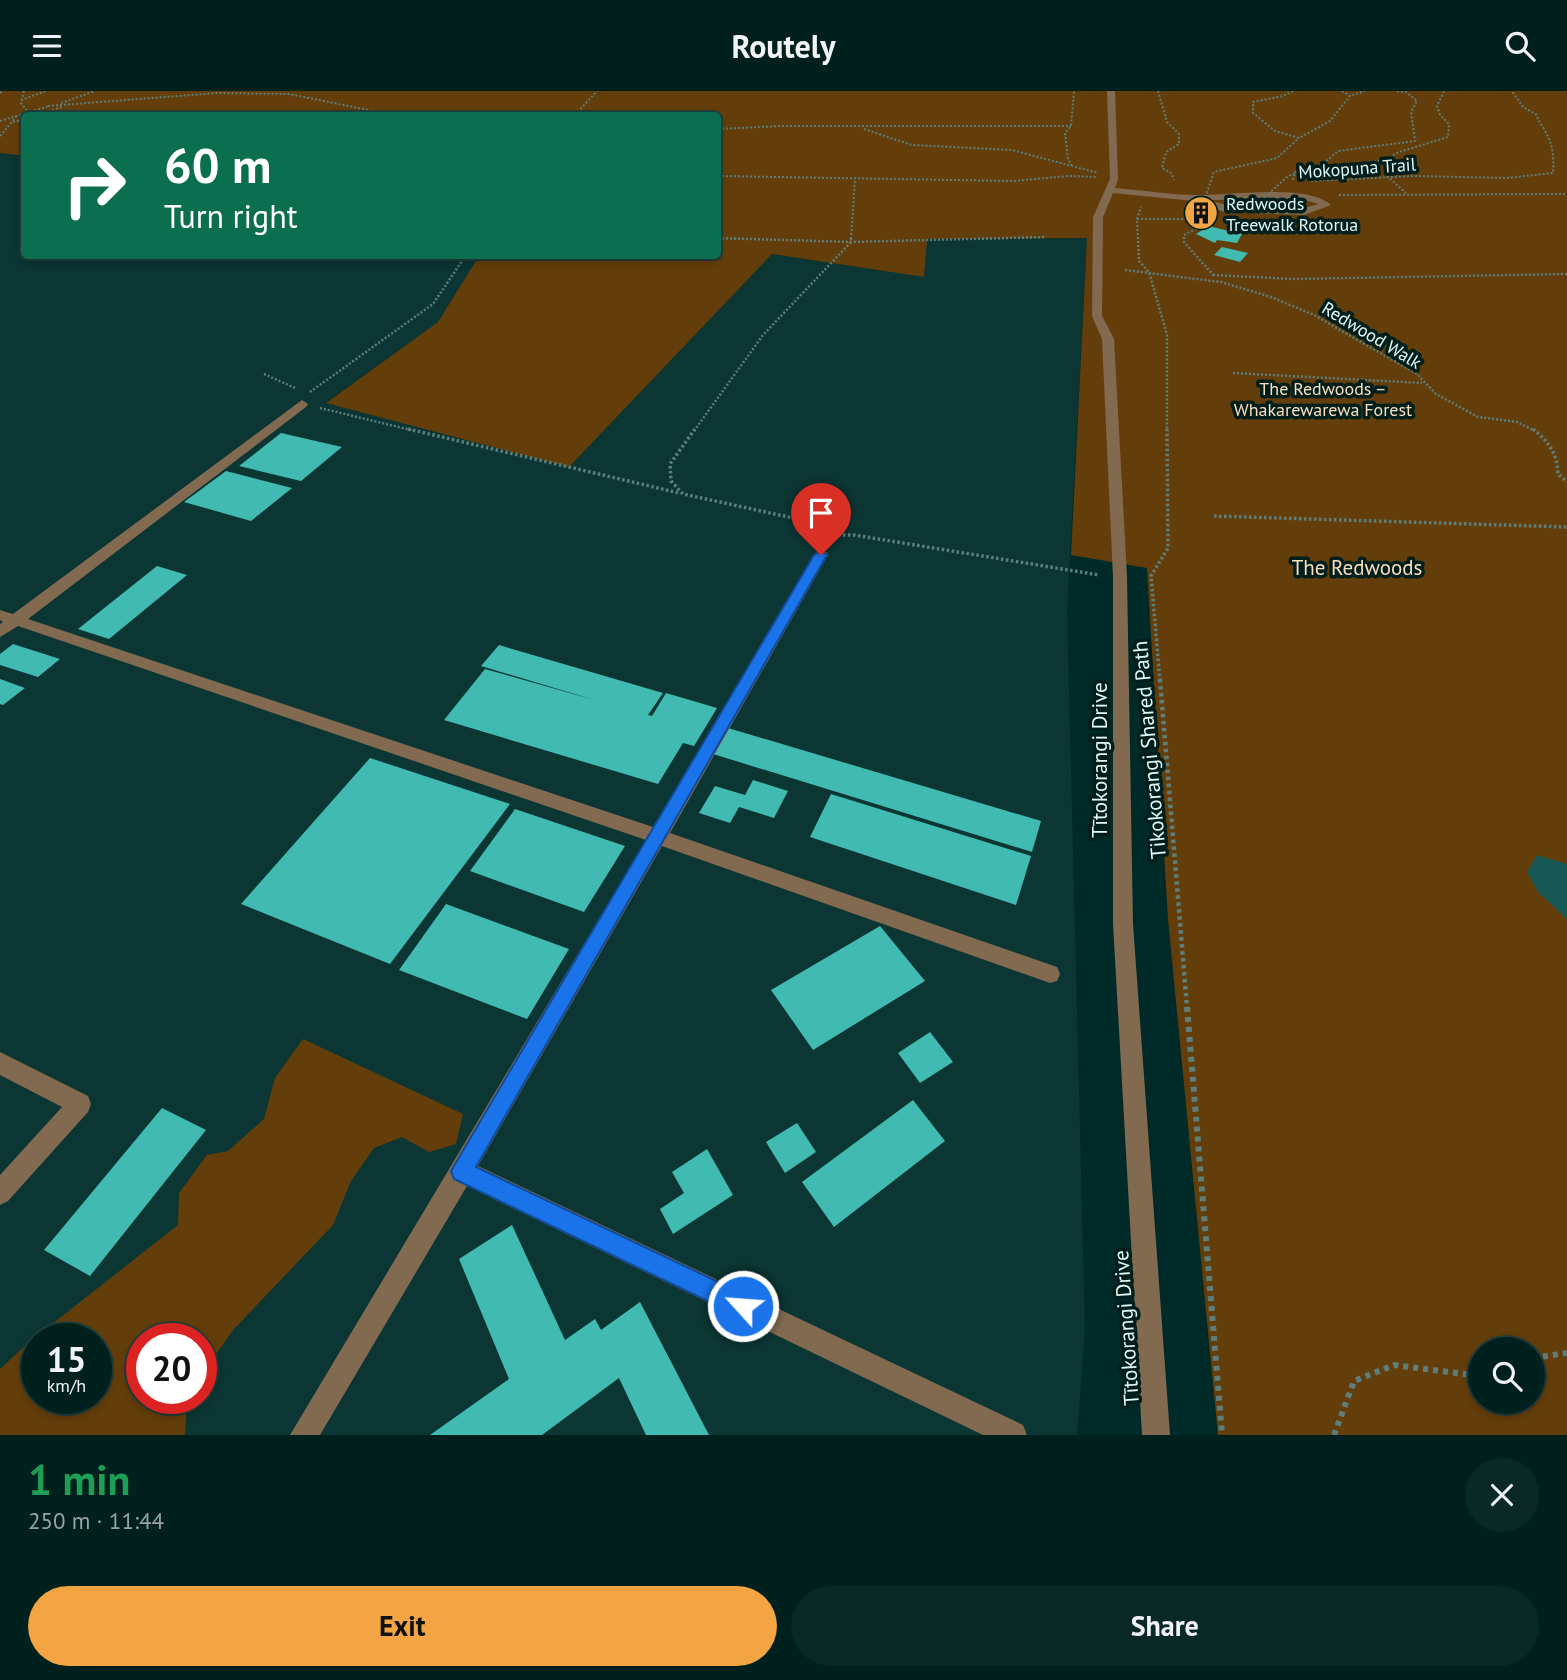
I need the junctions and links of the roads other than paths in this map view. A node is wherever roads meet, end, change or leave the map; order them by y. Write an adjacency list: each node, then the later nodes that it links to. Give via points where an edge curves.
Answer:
1 (1111, 91): 2 (street, Tītokorangi Drive)
2 (1112, 181): 3 (street, via 1154,196); 15 (street, Tītokorangi Drive, via 1098,217 1097,316 1108,339 1120,577 1123,924)
3 (1195, 198): 3 (street, via 1296,195 1326,205 1304,212 1233,209)
4 (305, 399): 6 (street)
5 (821, 555): 8 (street)
6 (8, 617): 7 (street); 8 (street)
7 (0, 632)
8 (657, 836): 9 (street); 11 (street)
9 (1050, 974)
10 (0, 1063): 12 (street, via 80,1104)
11 (462, 1171): 13 (street); 14 (street)
12 (0, 1193)
13 (304, 1435)
14 (1013, 1435)
15 (1156, 1435)

